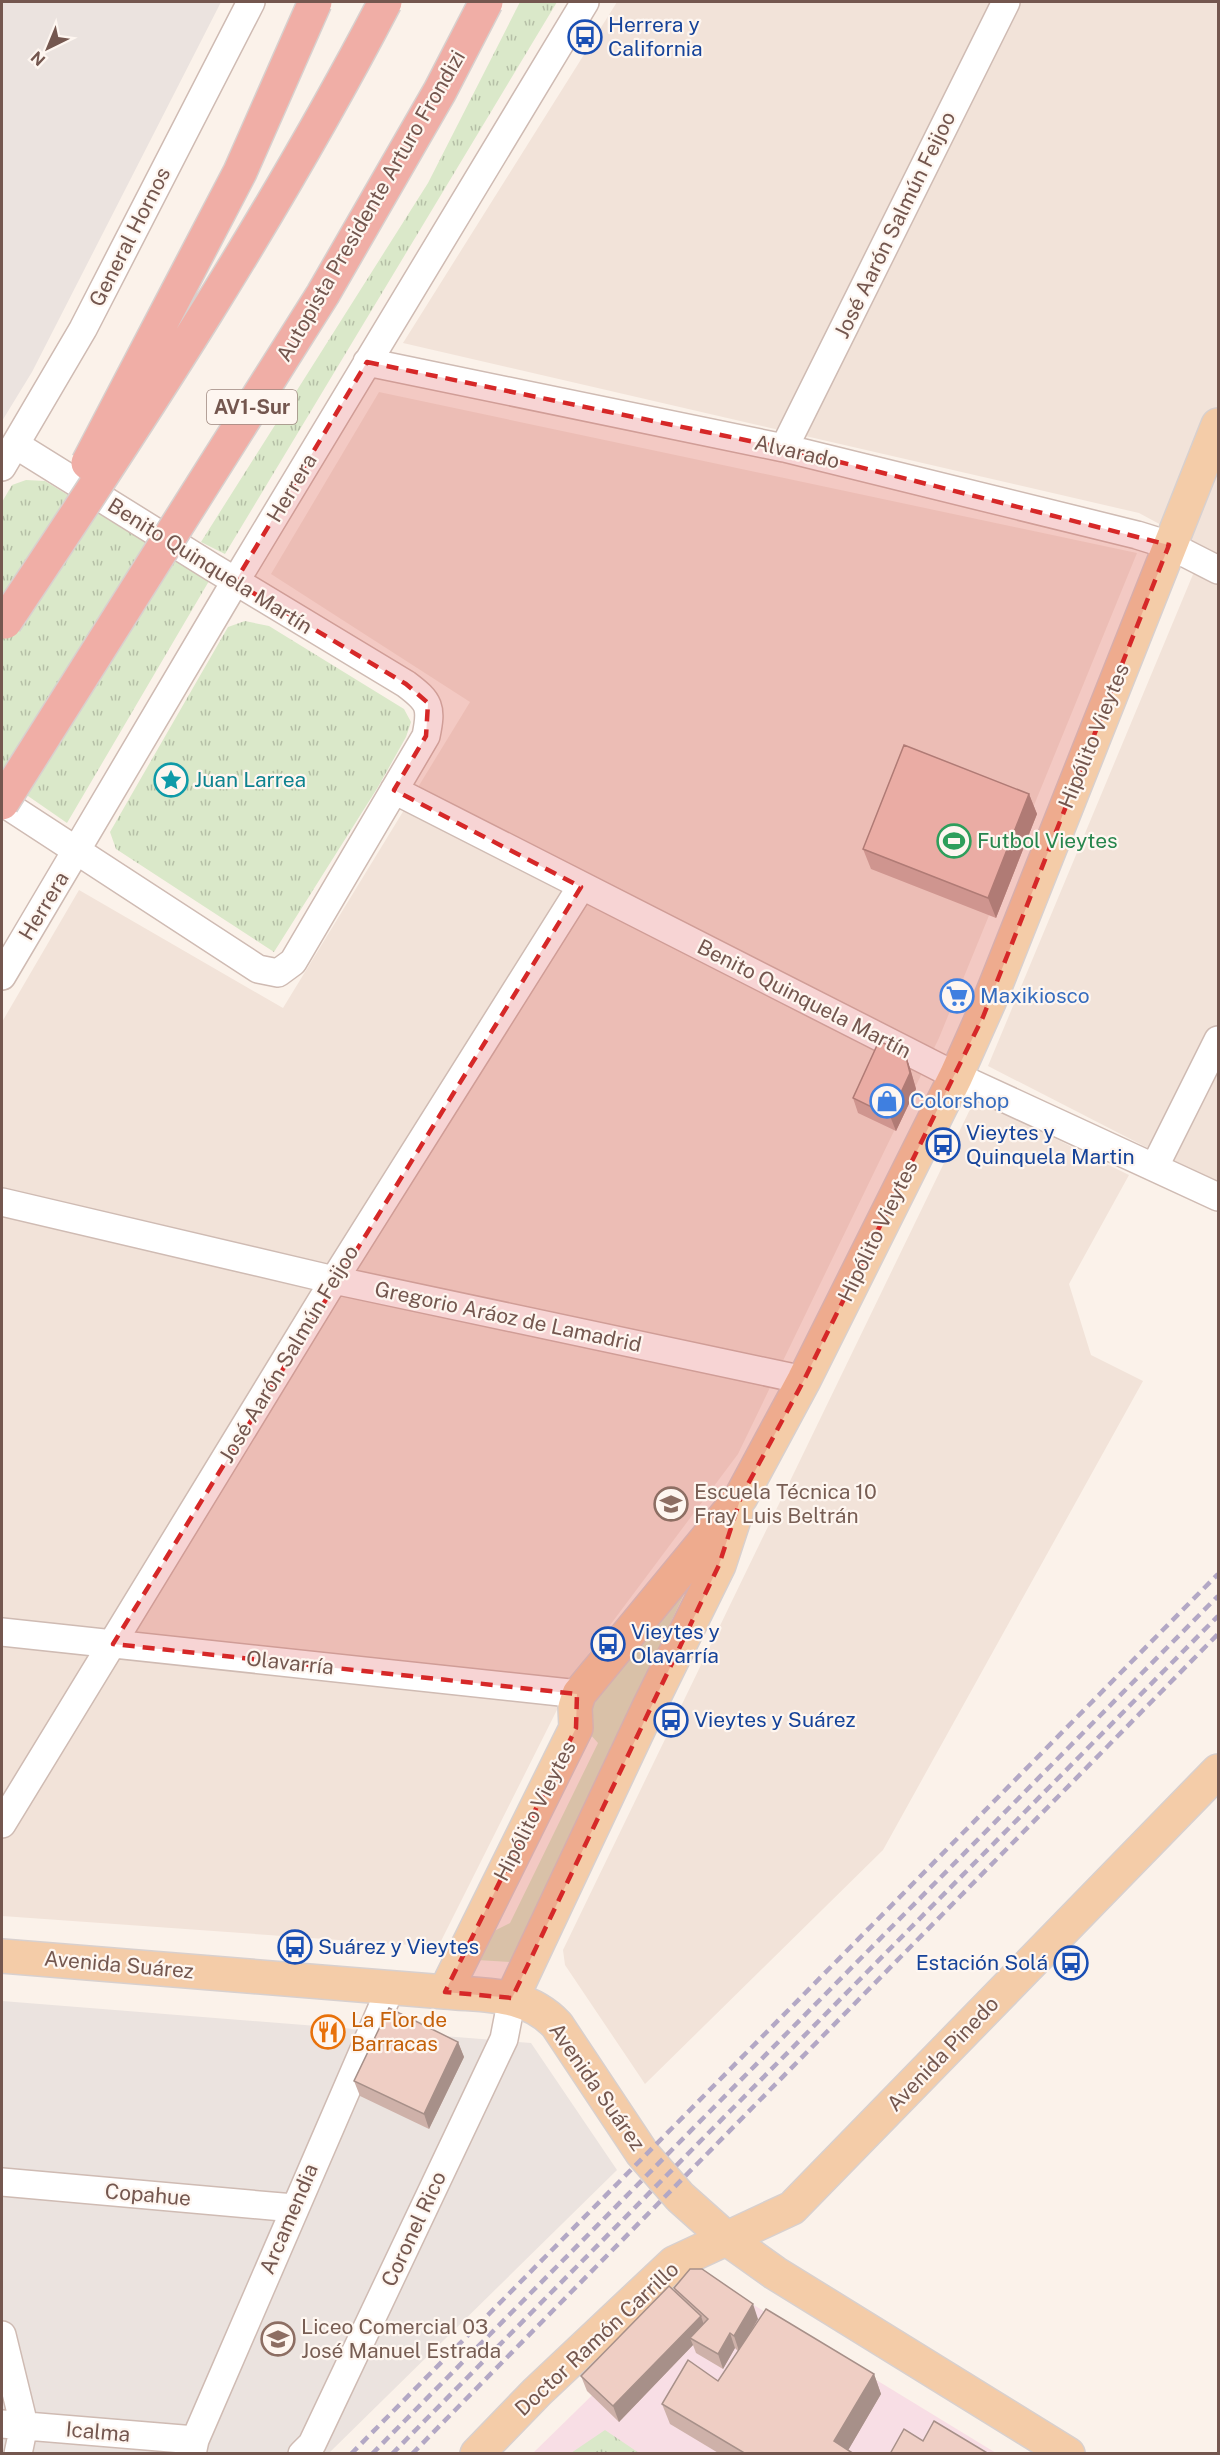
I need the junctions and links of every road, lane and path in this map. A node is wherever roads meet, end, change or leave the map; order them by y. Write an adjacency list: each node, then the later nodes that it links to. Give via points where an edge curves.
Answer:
1 (251, 2): 10 (street, General Hornos, via 83,329)
2 (315, 2): 3 (highway, bridge, via 240,172 5,622 250,243)
3 (385, 2)
4 (486, 2): 15 (highway, Autopista Presidente Arturo Frondizi / AV1-Sur, bridge, via 440,91 323,294)
5 (585, 2): 7 (street, Herrera)
6 (1006, 2): 9 (street, José Aarón Salmún Feijoo)
7 (367, 362): 9 (street, Alvarado); 13 (street, Herrera)
8 (1218, 425): 11 (main road, Hipólito Vieytes)
9 (784, 448): 11 (street, Alvarado)
10 (9, 456): 13 (street, Benito Quinquela Martín)
11 (1169, 545): 12 (street, Alvarado); 20 (main road, Hipólito Vieytes, via 989,1002)
12 (1218, 570)
13 (235, 582): 14 (street, Benito Quinquela Martín, via 406,684 428,703 426,736); 16 (street, Herrera)
14 (394, 790): 16 (street, via 293,962 278,973 258,969); 17 (street, Benito Quinquela Martín)
15 (2, 803): 16 (street)
16 (77, 850): 18 (street, Herrera)
17 (581, 887): 20 (street, Benito Quinquela Martín); 24 (street, José Aarón Salmún Feijoo)
18 (2, 976)
19 (1218, 1040): 21 (street)
20 (956, 1076): 21 (street, Benito Quinquela Martín); 25 (main road, Hipólito Vieytes)
21 (1155, 1166): 22 (street, Benito Quinquela Martín)
22 (1218, 1197)
23 (2, 1202): 24 (street, Gregorio Aráoz de Lamadrid)
24 (334, 1280): 25 (street, Gregorio Aráoz de Lamadrid); 28 (street, José Aarón Salmún Feijoo)
25 (804, 1380): 26 (main road, Hipólito Vieytes)
26 (741, 1497): 29 (main road, Hipólito Vieytes); 35 (main road, Hipólito Vieytes, via 719,1565)
27 (2, 1632): 28 (street, Olavarría)
28 (113, 1644): 29 (street, Olavarría); 31 (street, José Aarón Salmún Feijoo)
29 (579, 1694): 34 (main road, Hipólito Vieytes, via 576,1728)
30 (1218, 1771): 38 (main road, Avenida Pinedo, via 792,2208)
31 (2, 1824)
32 (2, 1956): 33 (main road, Avenida Suárez)
33 (391, 1987): 34 (main road, Avenida Suárez); 37 (street, Arcamendia)
34 (445, 1992): 35 (main road, Avenida Suárez)
35 (512, 1998): 38 (main road, Avenida Suárez, via 543,2011 557,2025 642,2154 680,2197); 43 (street, Coronel Rico, via 504,2039 312,2444)
36 (2, 2182): 37 (street, Copahue)
37 (294, 2208): 41 (street, Arcamendia)
38 (726, 2238): 44 (main road, Doctor Ramón Carrillo, via 674,2263); 45 (main road, Avenida Suárez, via 775,2273)
39 (2, 2335): 40 (street)
40 (13, 2424): 41 (street, Icalma); 42 (street)
41 (193, 2447)
42 (18, 2454)
43 (302, 2454)
44 (477, 2454)
45 (1068, 2454)

